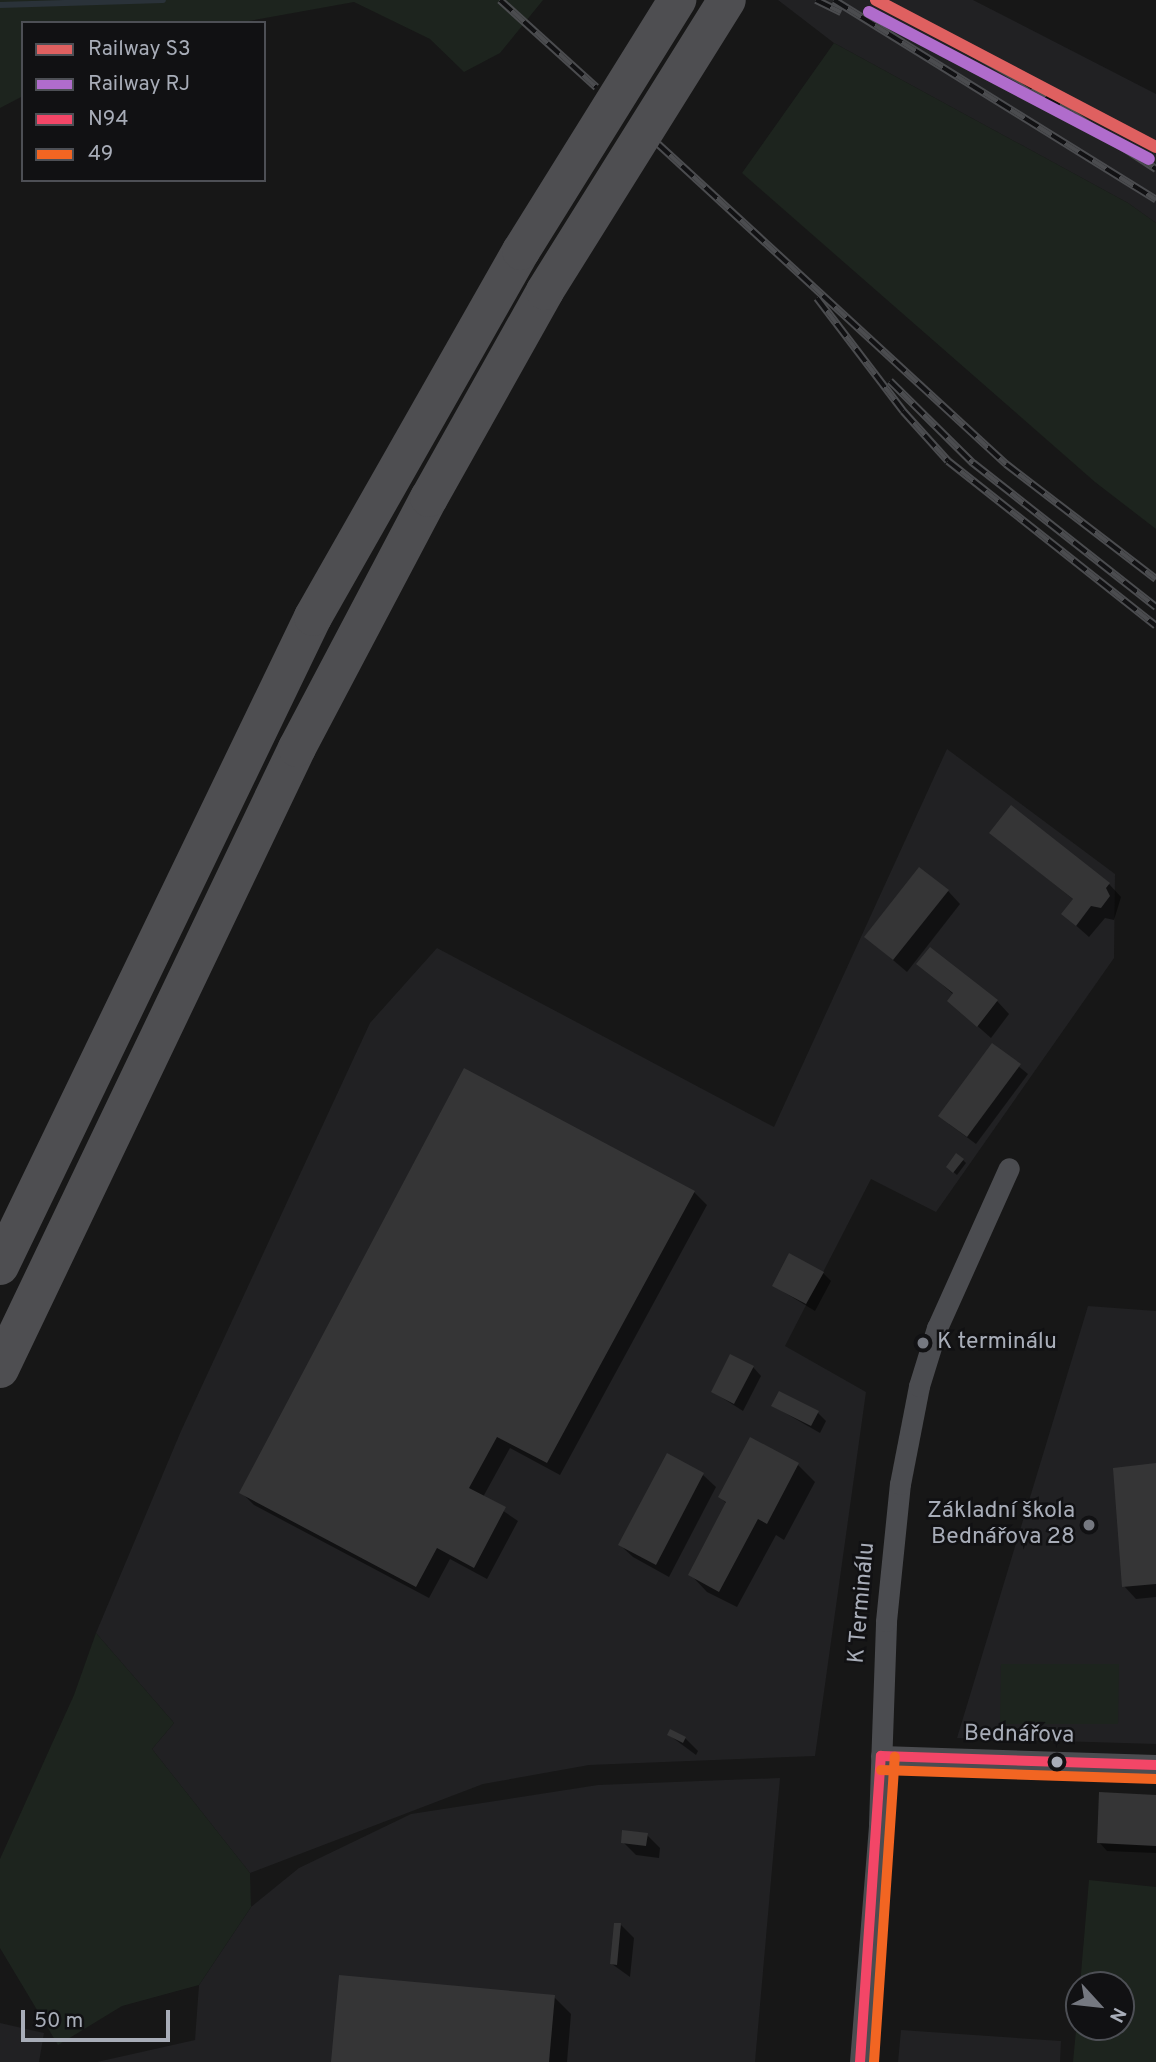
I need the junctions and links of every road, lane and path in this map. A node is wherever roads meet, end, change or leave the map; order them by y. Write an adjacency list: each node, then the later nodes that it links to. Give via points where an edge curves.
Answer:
1 (677, 0): 4 (highway, bridge, via 521,251 313,617)
2 (727, 0): 5 (highway, bridge, via 545,291 429,498 297,748)
3 (1009, 1168): 6 (street, K Terminálu, via 957,1274 914,1410 900,1485 886,1620)
4 (0, 1266)
5 (0, 1369)
6 (881, 1756): 7 (street, Bednářova); 8 (street, K Terminálu)
7 (1156, 1765)
8 (860, 2062)

